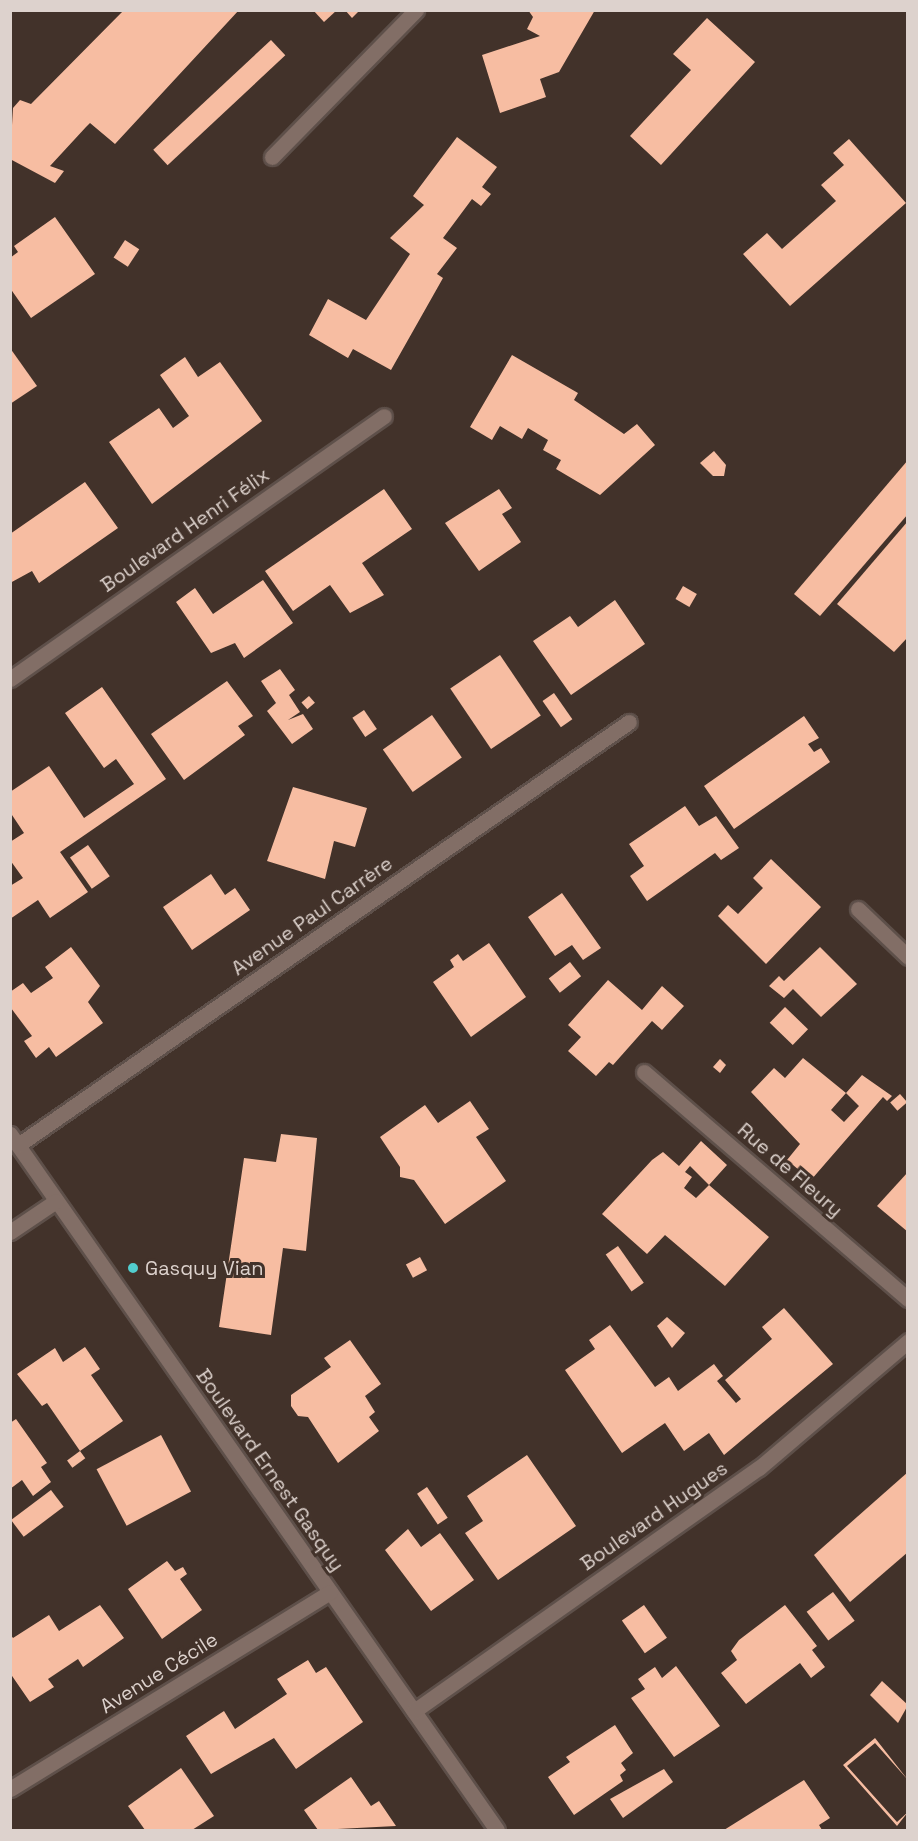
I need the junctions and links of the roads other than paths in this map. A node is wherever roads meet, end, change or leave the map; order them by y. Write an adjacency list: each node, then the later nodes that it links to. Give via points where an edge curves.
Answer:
1 (416, 10): 2 (street)
2 (272, 157)
3 (384, 416): 4 (street, Boulevard Henri Félix)
4 (10, 679)
5 (629, 722): 9 (street, Avenue Paul Carrère)
6 (858, 909): 7 (street)
7 (908, 957)
8 (644, 1072): 12 (street, Rue de Fleury)
9 (14, 1139): 10 (street, Boulevard Ernest Gasquy)
10 (56, 1201): 11 (street); 14 (street, Boulevard Ernest Gasquy)
11 (10, 1232)
12 (908, 1299)
13 (908, 1341): 15 (street, Boulevard Hugues, via 759,1468)
14 (330, 1592): 15 (street, Boulevard Ernest Gasquy); 16 (street, Avenue Cécile)
15 (414, 1711): 17 (street, Boulevard Ernest Gasquy)
16 (10, 1789)
17 (497, 1830)

